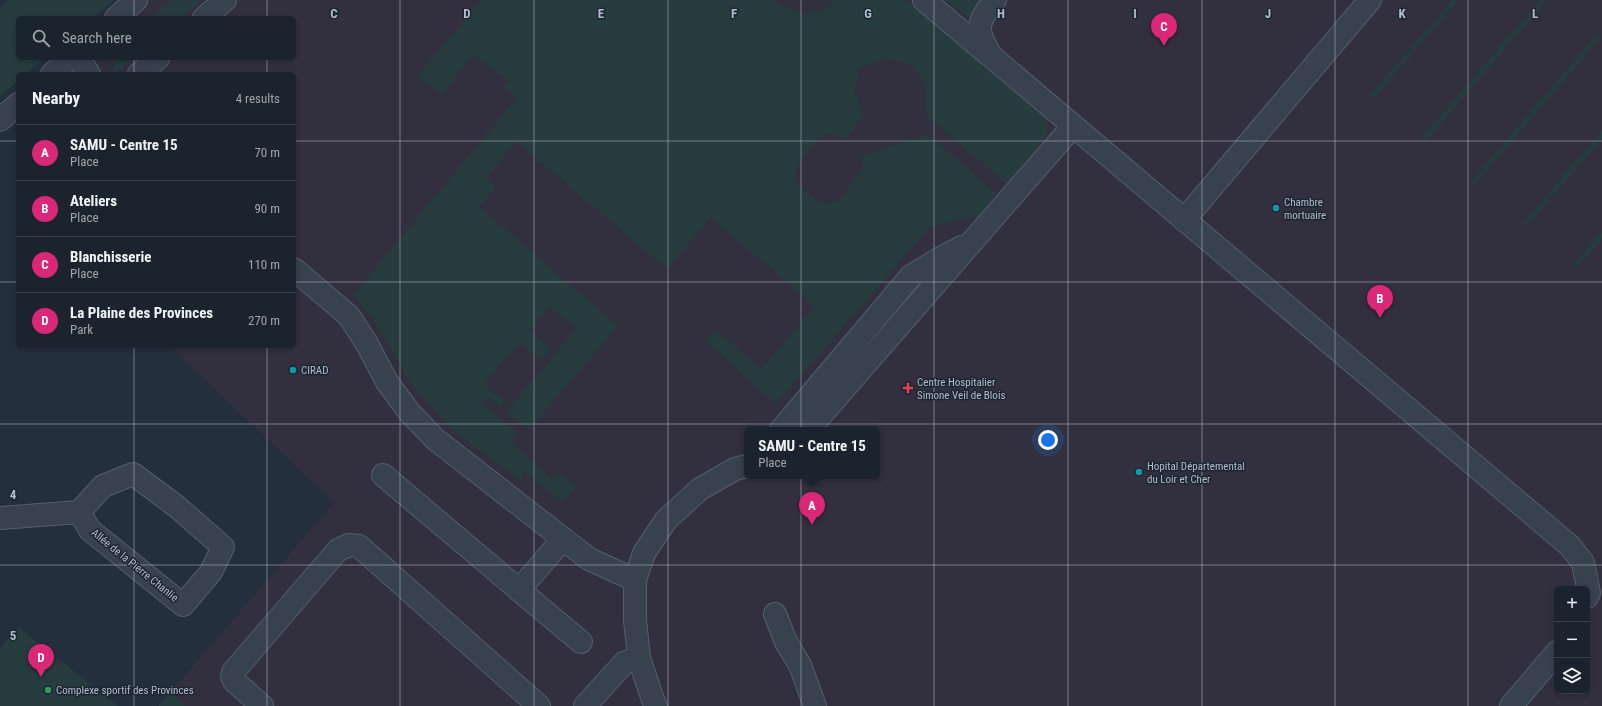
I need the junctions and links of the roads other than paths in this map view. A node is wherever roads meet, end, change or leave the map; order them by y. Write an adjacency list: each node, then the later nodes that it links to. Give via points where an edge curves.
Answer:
1 (136, 0): 6 (street)
2 (225, 0): 7 (street)
3 (924, 0): 8 (street)
4 (994, 0): 8 (street, via 984,13 979,28 982,41)
5 (1370, 0): 18 (street)
6 (118, 16)
7 (206, 16)
8 (992, 58): 17 (street)
9 (68, 60): 12 (street)
10 (80, 60): 13 (street)
11 (156, 60): 14 (street)
12 (54, 72)
13 (88, 72)
14 (141, 72)
15 (16, 106): 16 (street)
16 (0, 120)
17 (1074, 126): 18 (street); 19 (street)
18 (1184, 220): 29 (street, via 1570,546 1584,563)
19 (974, 241): 21 (street, via 911,276); 22 (street)
20 (296, 271): 27 (street, via 349,316 387,382 410,413 435,439)
21 (784, 427)
22 (811, 427)
23 (743, 464): 28 (street, via 700,489 666,520 644,553)
24 (383, 475): 30 (street)
25 (79, 512): 25 (street, Allée de la Pierre Chanlie, via 90,530 183,605 211,572 223,547 176,506 133,474 103,486); 26 (street)
26 (0, 518)
27 (563, 539): 28 (street, via 589,559); 30 (street)
28 (634, 580): 34 (street)
29 (1588, 586)
30 (519, 590): 32 (street)
31 (775, 614): 39 (street, via 786,642 800,665)
32 (581, 642)
33 (1554, 656): 40 (street)
34 (639, 658): 37 (street, via 624,663); 38 (street)
35 (535, 705): 36 (street, via 359,546 349,545 338,550 233,672 234,681)
36 (262, 706)
37 (585, 706)
38 (656, 706)
39 (815, 706)
40 (1511, 706)

